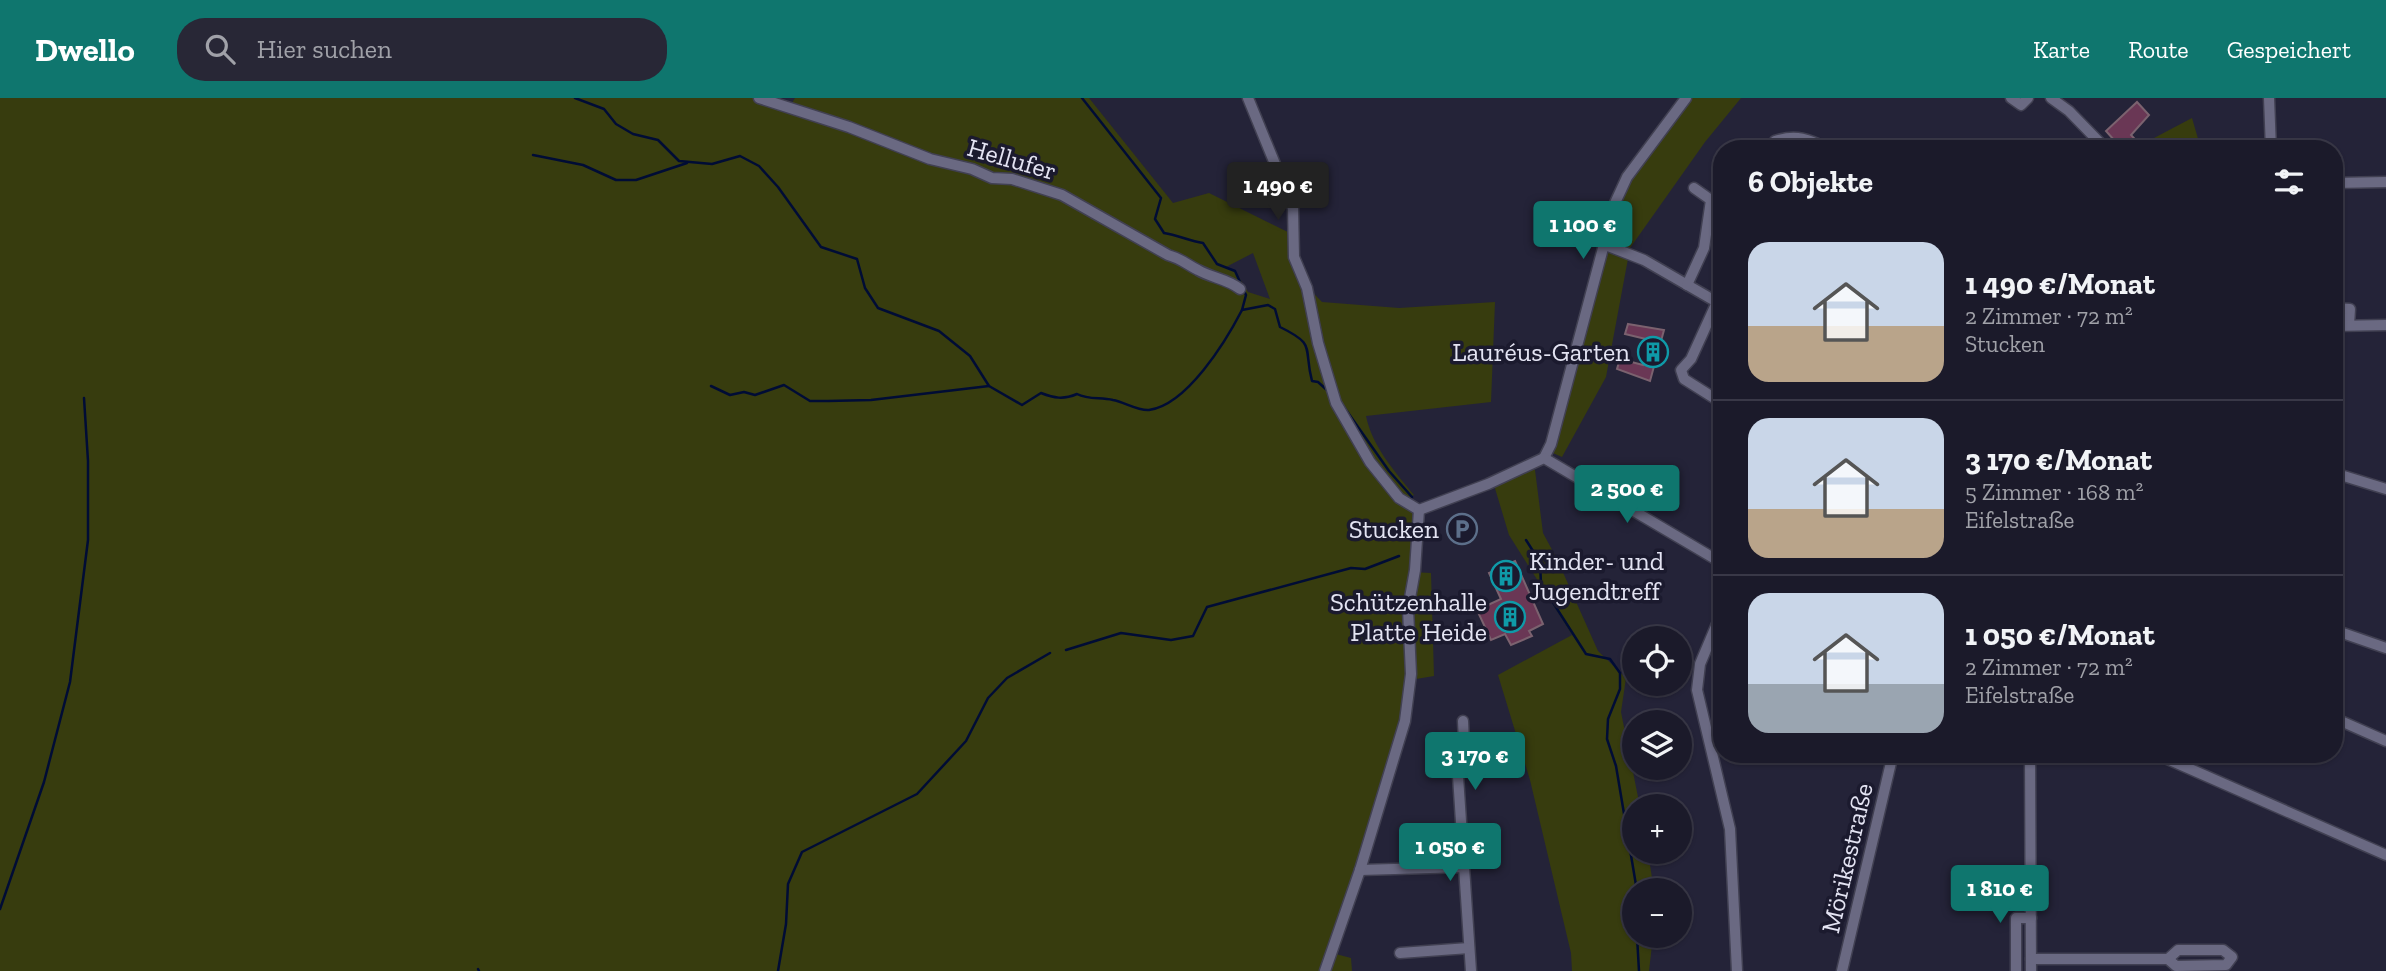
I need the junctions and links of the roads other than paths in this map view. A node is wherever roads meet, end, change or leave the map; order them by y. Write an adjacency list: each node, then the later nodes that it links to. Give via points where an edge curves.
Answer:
1 (759, 98): 17 (street, Hellufer, via 930,159 1062,195 1168,255)
2 (1248, 98): 28 (street, via 1293,208 1294,257 1307,288 1336,402 1370,461 1399,498)
3 (1686, 98): 15 (street, via 1627,177)
4 (2011, 98): 5 (street, via 2021,105)
5 (2028, 98)
6 (2051, 98): 10 (street)
7 (2269, 98): 11 (street)
8 (1777, 140): 9 (street, via 1788,136)
9 (1809, 140)
10 (2097, 140)
11 (2271, 140)
12 (2386, 182): 13 (street)
13 (2343, 183)
14 (1694, 188): 16 (street, via 1711,200 1704,248)
15 (1603, 244): 16 (street, via 1644,260); 25 (street)
16 (1686, 285): 18 (street)
17 (1240, 289)
18 (1713, 300)
19 (2343, 309): 22 (street, via 2350,309)
20 (1713, 317): 24 (street, via 1681,370 1684,379)
21 (2343, 325): 22 (street)
22 (2349, 325): 23 (street)
23 (2386, 326)
24 (1713, 397)
25 (1544, 458): 28 (street); 29 (street)
26 (2343, 475): 27 (street)
27 (2386, 489)
28 (1419, 510): 43 (street, via 1408,609 1411,674 1405,722)
29 (1713, 558)
30 (1713, 633): 36 (street, via 1700,664 1697,690)
31 (2343, 633): 32 (street)
32 (2386, 648)
33 (1463, 721): 42 (street, via 1465,743 1458,753 1458,776)
34 (2343, 722): 35 (street)
35 (2386, 741)
36 (1713, 757)
37 (1714, 763): 51 (street, via 1730,829)
38 (1891, 763): 52 (street, Mörikestraße)
39 (2030, 763): 44 (street)
40 (2176, 763): 41 (street)
41 (2386, 855)
42 (1464, 867): 43 (street); 45 (street)
43 (1360, 870): 49 (street)
44 (2031, 918): 47 (street); 53 (street, via 2016,918)
45 (1469, 948): 46 (street); 50 (street)
46 (1400, 953)
47 (2031, 959): 48 (street); 54 (street)
48 (2168, 959): 48 (street, via 2176,966 2226,965 2232,957 2223,950 2178,950)
49 (1325, 971)
50 (1471, 971)
51 (1737, 971)
52 (1842, 971)
53 (2016, 971)
54 (2031, 971)

